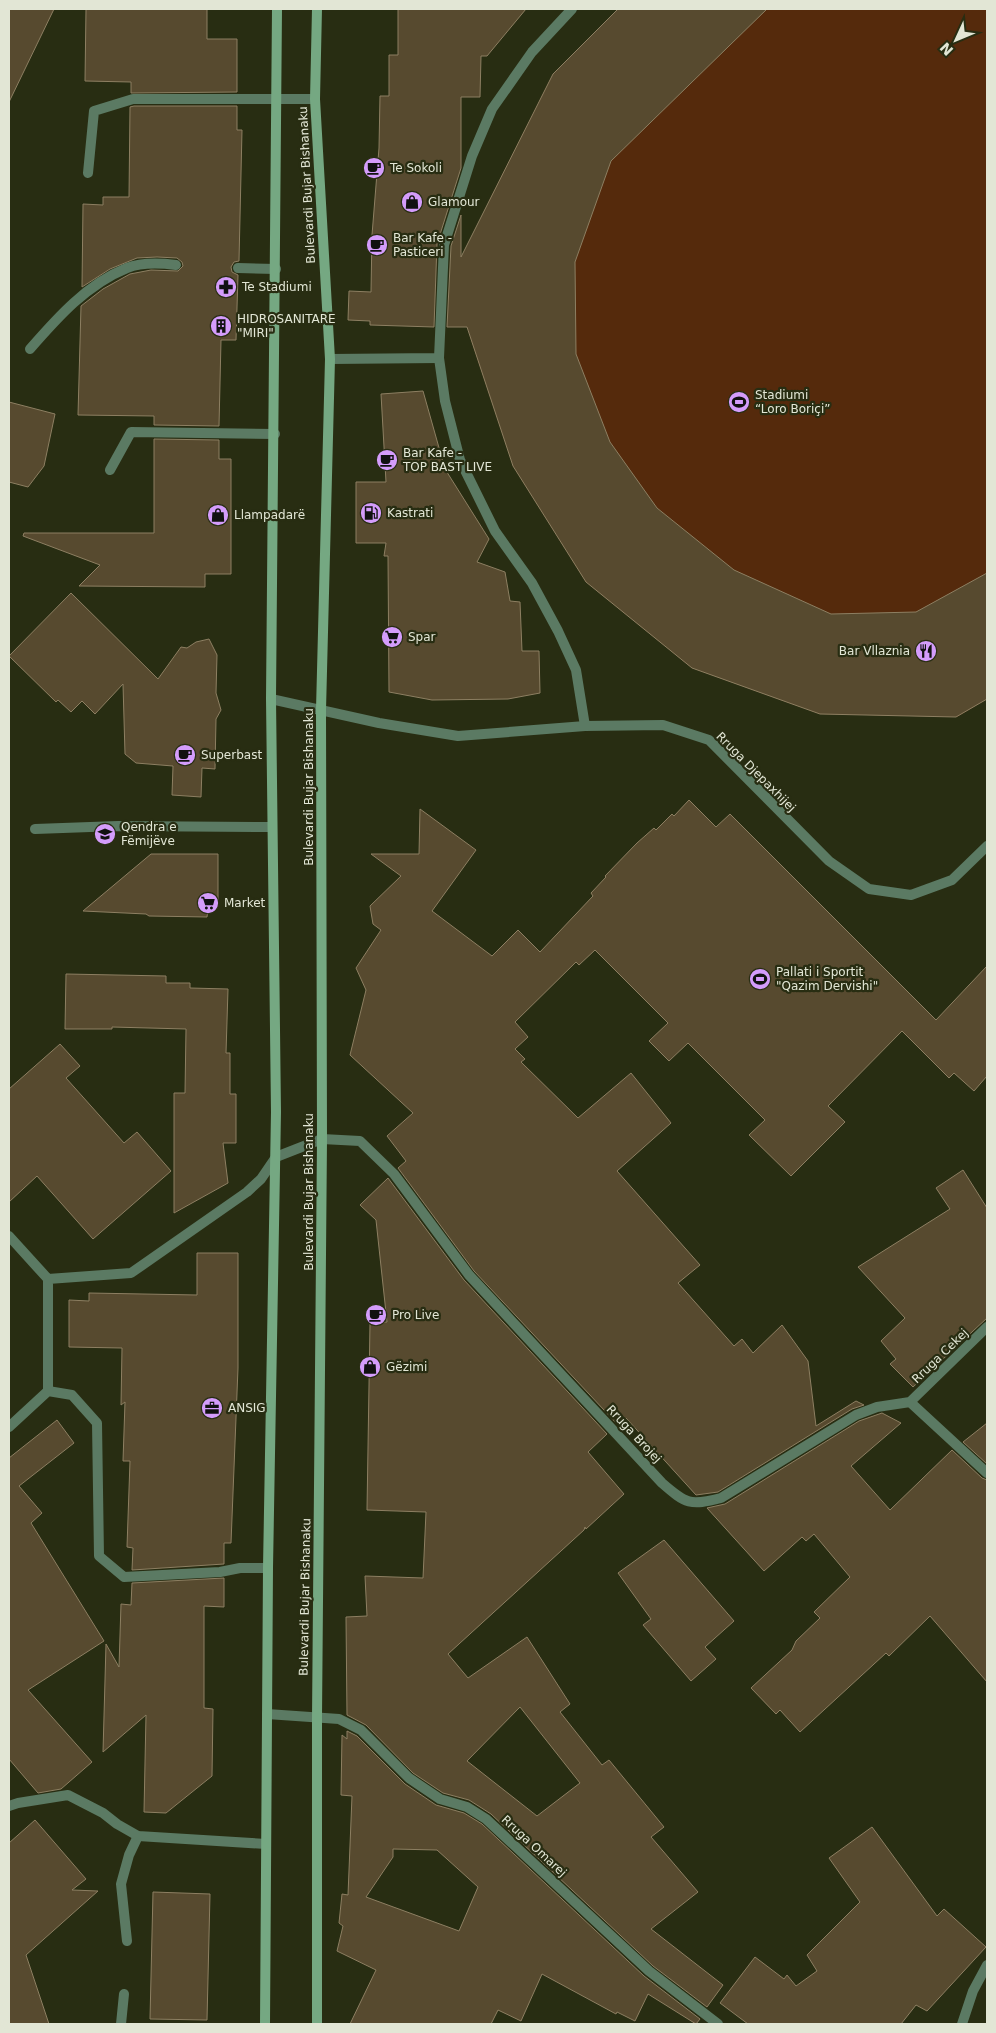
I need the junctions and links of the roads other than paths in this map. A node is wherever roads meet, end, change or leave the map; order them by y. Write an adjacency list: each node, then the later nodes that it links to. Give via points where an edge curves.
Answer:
1 (277, 9): 5 (main road)
2 (317, 9): 4 (main road, Bulevardi Bujar Bishanaku)
3 (572, 9): 11 (street, via 532,52 492,109 472,156 444,245)
4 (315, 99): 5 (street, Bulevardi Bujar Bishanaku); 12 (main road, Bulevardi Bujar Bishanaku)
5 (276, 100): 6 (street, Bulevardi Bujar Bishanaku, via 132,99 94,112); 9 (main road)
6 (88, 173)
7 (176, 265): 10 (street, via 154,263 127,268 103,281 61,314)
8 (238, 268): 9 (street)
9 (276, 269): 13 (main road)
10 (30, 349)
11 (439, 358): 12 (street); 17 (street, via 445,400 460,460 495,531 532,584 558,631 576,670)
12 (330, 359): 16 (main road, Bulevardi Bujar Bishanaku)
13 (275, 434): 14 (street, via 131,432); 15 (main road)
14 (110, 470)
15 (271, 699): 16 (street, Rruga Djepaxhijej); 18 (main road)
16 (321, 710): 17 (street, Rruga Djepaxhijej, via 458,736); 21 (main road, Bulevardi Bujar Bishanaku)
17 (585, 726): 20 (street, Rruga Djepaxhijej, via 663,725 710,740 829,861 869,890 911,895 952,880)
18 (272, 827): 19 (street, via 118,826); 22 (main road)
19 (35, 830)
20 (987, 846)
21 (322, 1139): 22 (street); 27 (street, Rruga Brojej, via 360,1141 372,1151 394,1174 470,1274 679,1498 702,1503 721,1498 856,1415 877,1407); 32 (main road, Bulevardi Bujar Bishanaku)
22 (276, 1157): 24 (street, via 247,1192 131,1273); 30 (main road)
23 (9, 1236): 24 (street)
24 (48, 1279): 26 (street)
25 (987, 1327): 27 (street, Rruga Cekej)
26 (48, 1391): 28 (street); 30 (street, via 72,1395 97,1423 99,1556 124,1577)
27 (910, 1402): 29 (street)
28 (9, 1427)
29 (987, 1473)
30 (268, 1568): 31 (main road)
31 (267, 1714): 32 (street, Rruga Omarej); 35 (main road)
32 (317, 1718): 41 (main road, Bulevardi Bujar Bishanaku); 42 (street, Rruga Omarej, via 339,1719 361,1730 409,1778 440,1799 467,1807 486,1819 649,1971)
33 (9, 1806): 34 (street, via 68,1795 104,1813)
34 (138, 1836): 35 (street); 36 (street, via 121,1884)
35 (266, 1844): 40 (main road)
36 (127, 1941)
37 (987, 1965): 43 (street)
38 (124, 1994): 39 (street)
39 (121, 2024)
40 (265, 2024)
41 (317, 2024)
42 (718, 2024)
43 (962, 2024)

